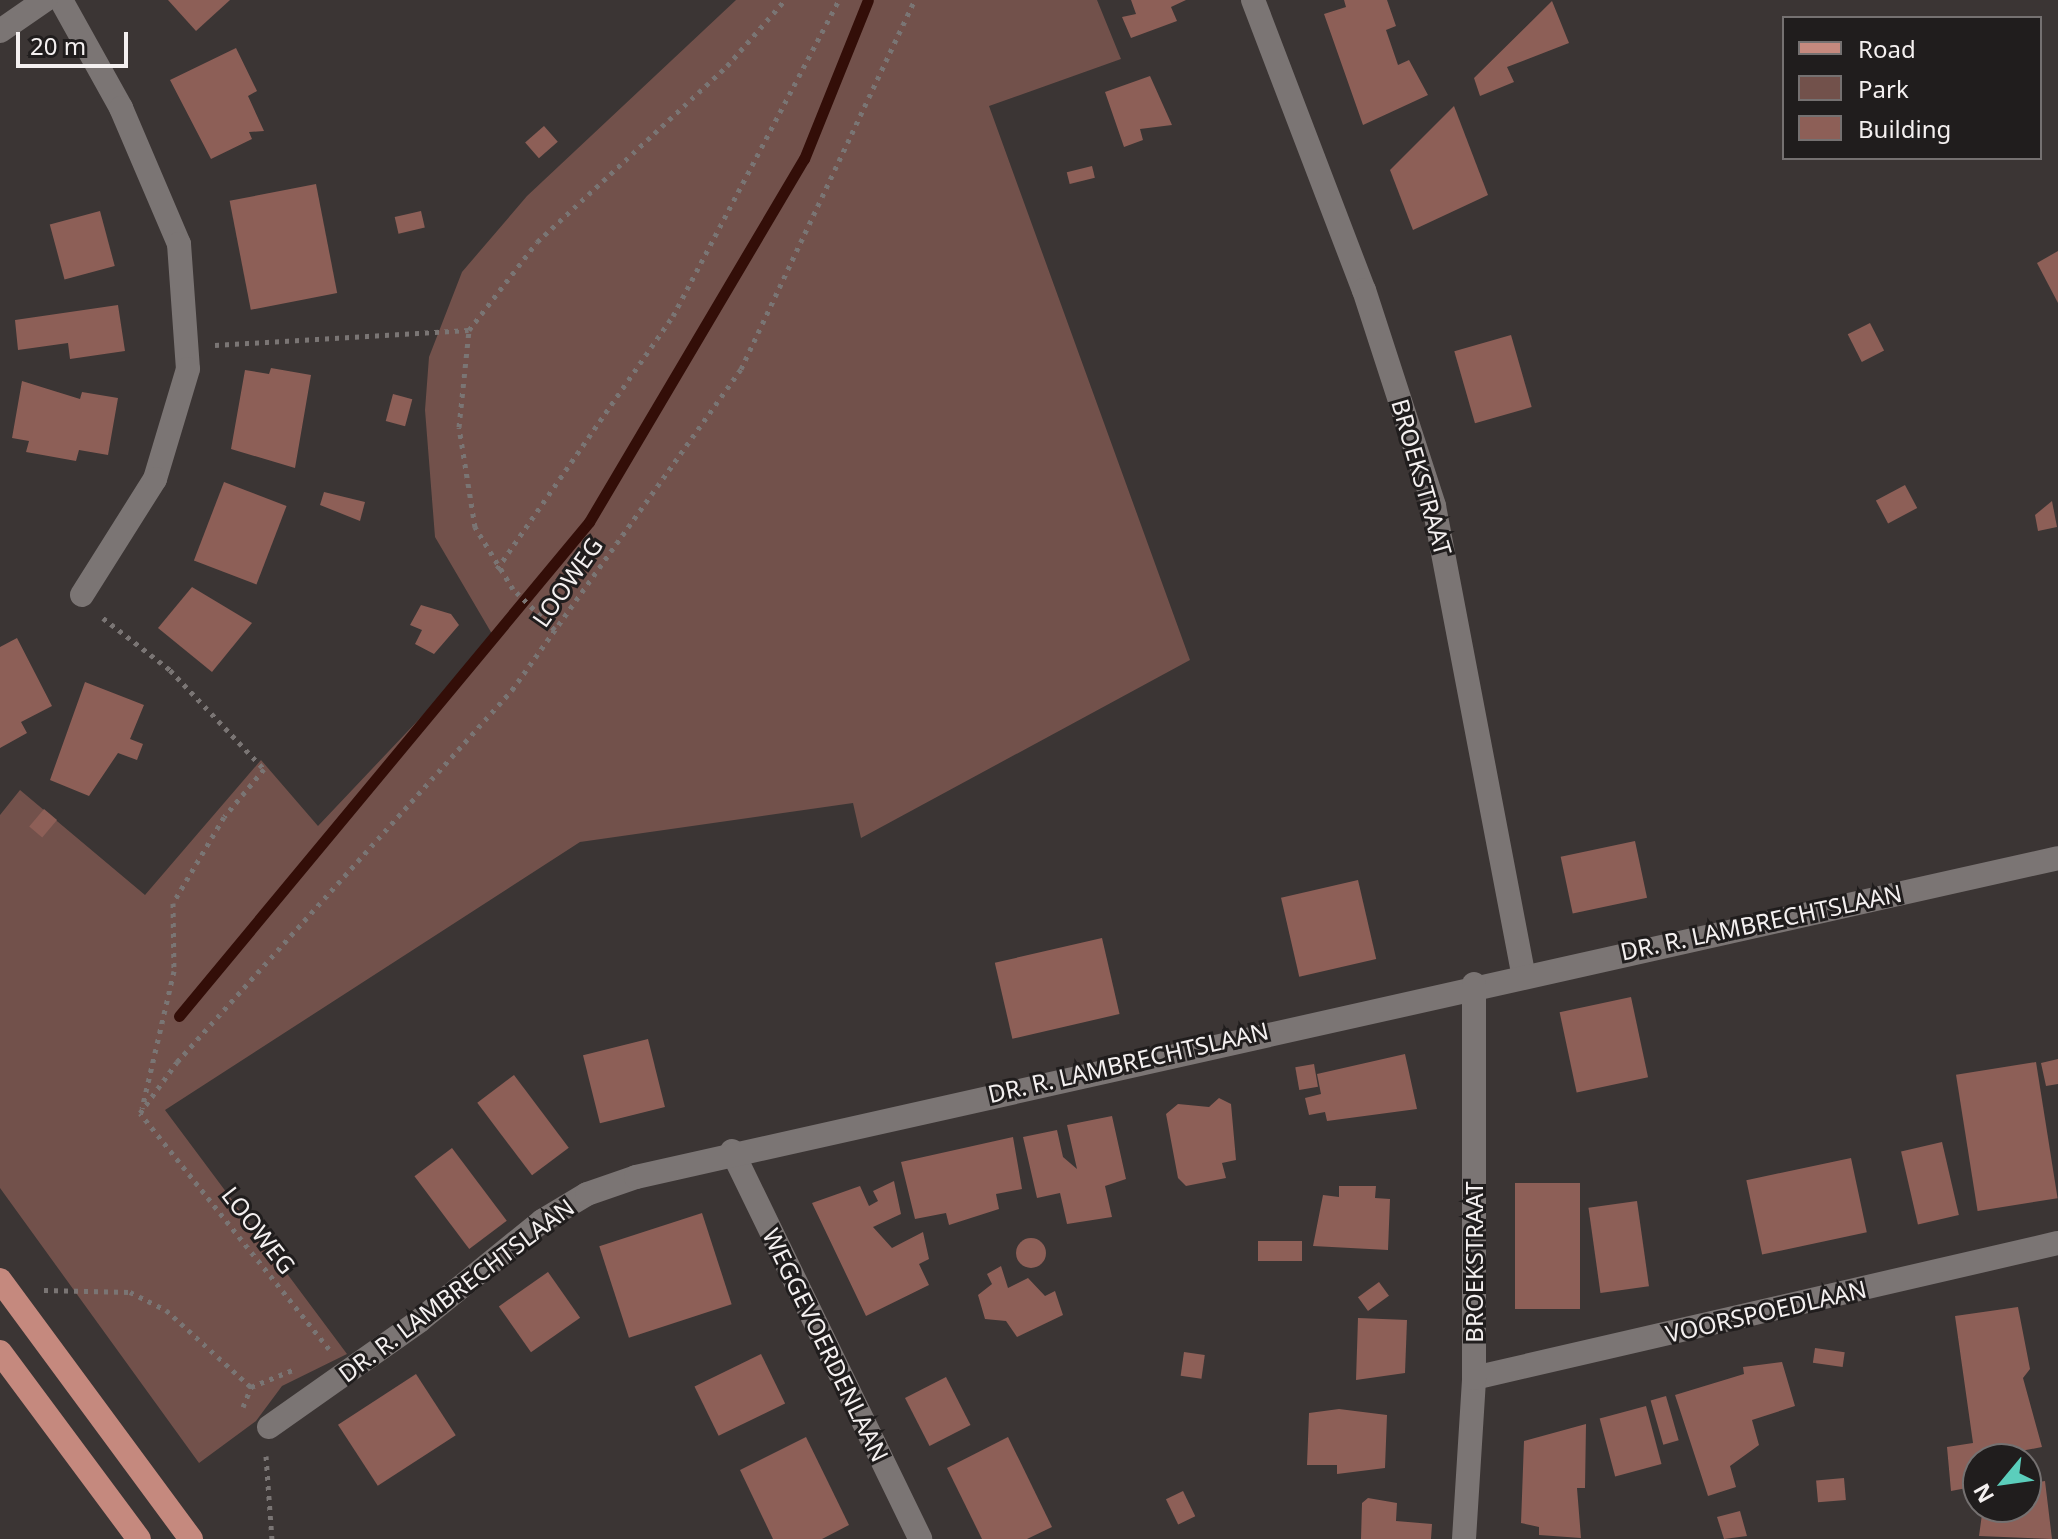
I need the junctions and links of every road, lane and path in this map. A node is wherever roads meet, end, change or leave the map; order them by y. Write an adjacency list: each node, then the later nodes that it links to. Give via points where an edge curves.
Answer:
1 (45, 0): 7 (street)
2 (61, 0): 9 (street, via 121,108 174,230)
3 (785, 0): 8 (path, via 727,66 537,242)
4 (839, 0): 10 (path, via 673,316)
5 (915, 0): 12 (path, LOOWEG, via 741,369)
6 (1253, 0): 14 (street, BROEKSTRAAT, via 1364,290 1434,506)
7 (0, 31)
8 (469, 330): 9 (path); 10 (path, via 459,427 475,527)
9 (187, 346): 11 (street, via 188,369 155,479)
10 (497, 569): 12 (path)
11 (82, 595): 16 (path, via 170,670 264,769 224,817 173,903 174,971)
12 (555, 630): 16 (path, LOOWEG, via 512,690 177,1062)
13 (2058, 858): 14 (street, DR. R. LAMBRECHTSLAAN)
14 (1523, 974): 15 (street, DR. R. LAMBRECHTSLAAN)
15 (1474, 984): 17 (street, DR. R. LAMBRECHTSLAAN); 22 (street, BROEKSTRAAT)
16 (140, 1113): 21 (path, LOOWEG)
17 (732, 1151): 21 (street, DR. R. LAMBRECHTSLAAN, via 587,1194); 27 (street, WEGGEVOERDENLAAN)
18 (2058, 1243): 22 (street, VOORSPOEDLAAN)
19 (3, 1285): 23 (path, via 130,1292 166,1310); 26 (main road)
20 (0, 1352): 25 (main road)
21 (346, 1373): 24 (street, DR. R. LAMBRECHTSLAAN)
22 (1474, 1378): 28 (street, BROEKSTRAAT)
23 (251, 1387)
24 (269, 1427)
25 (139, 1539)
26 (191, 1539)
27 (920, 1539)
28 (1464, 1539)

